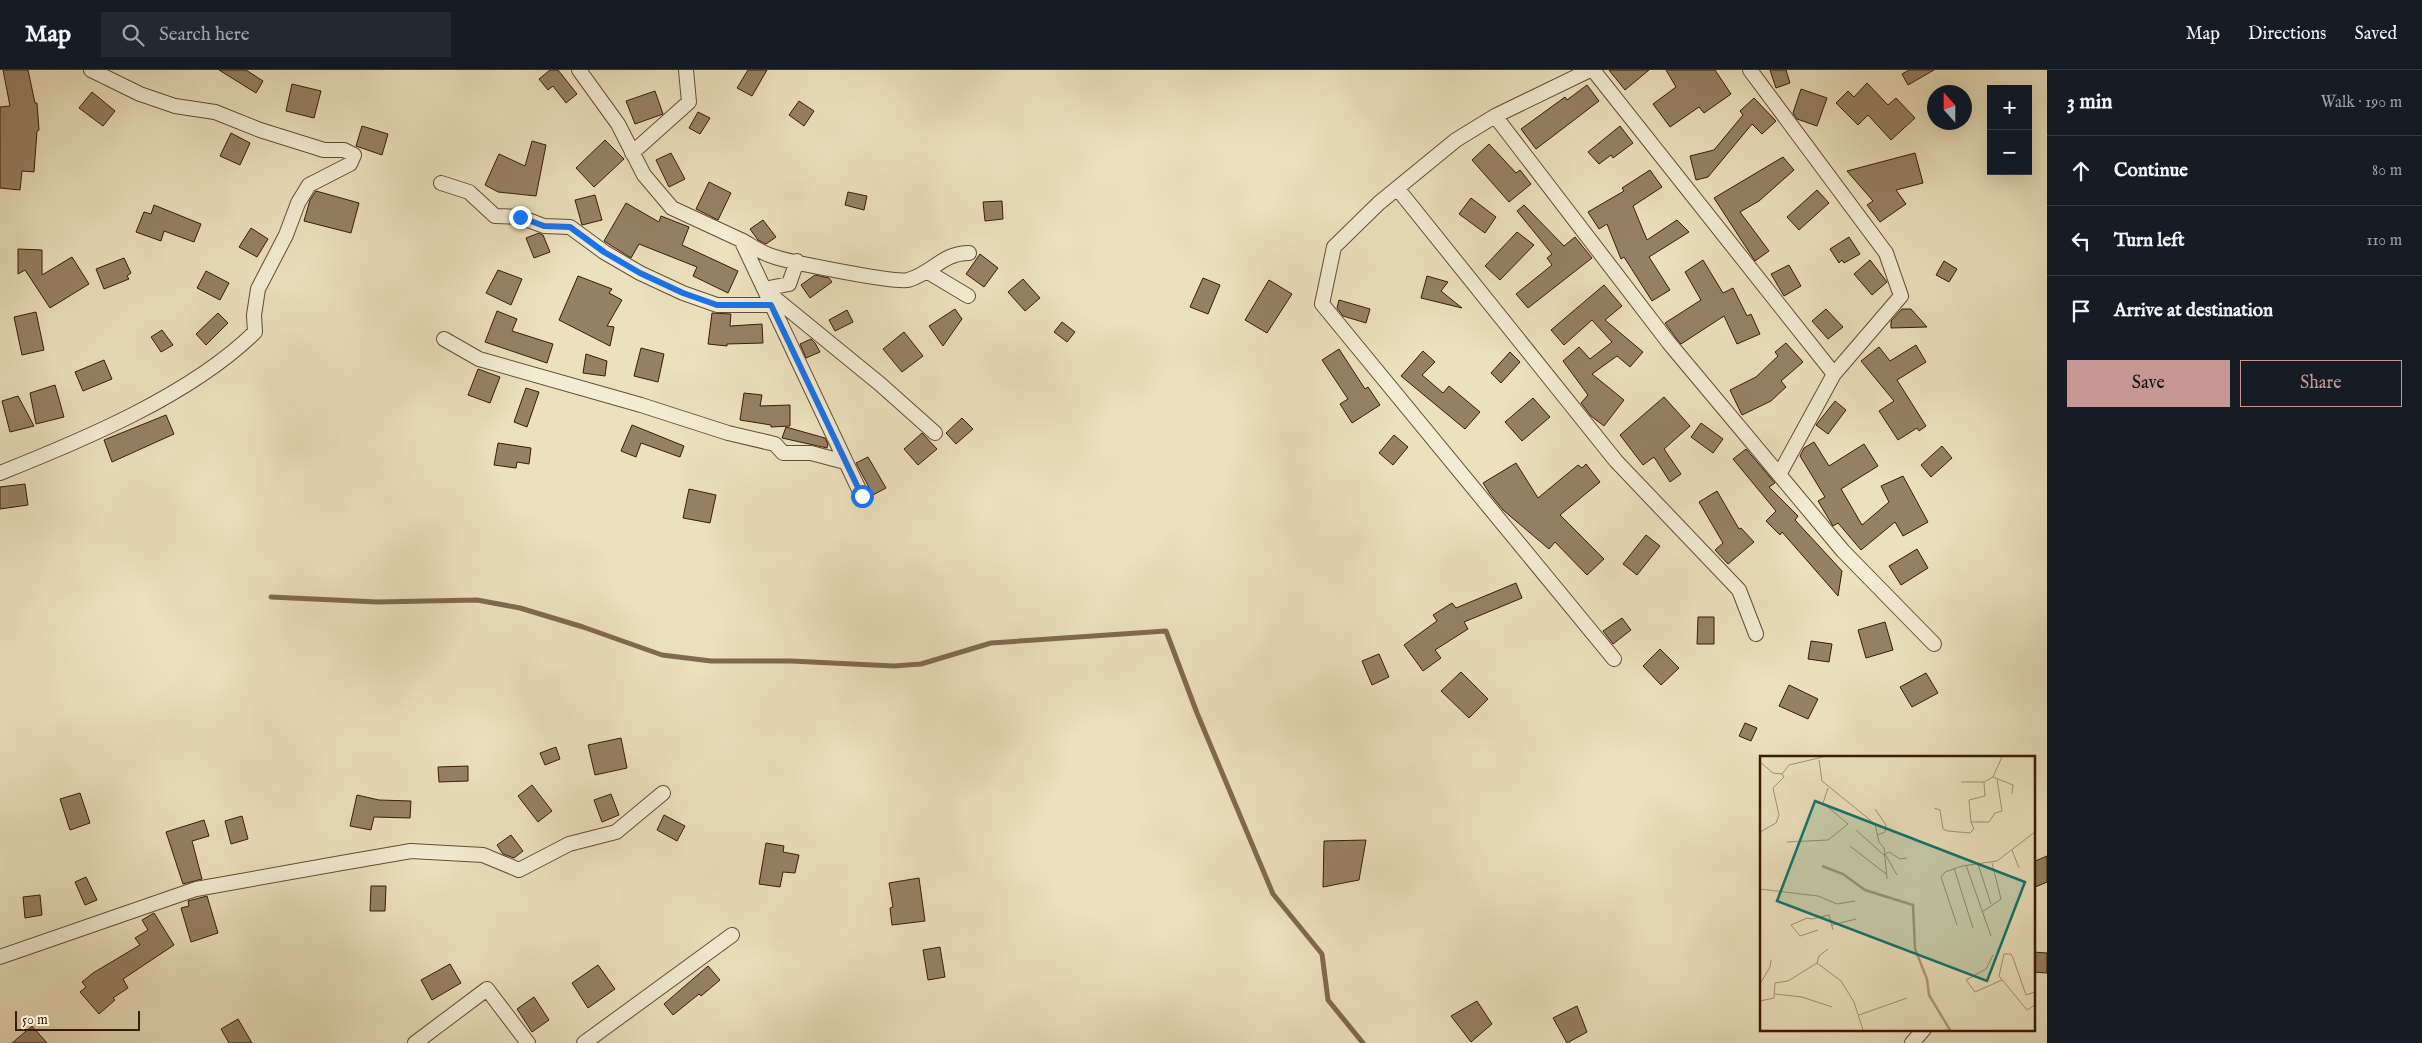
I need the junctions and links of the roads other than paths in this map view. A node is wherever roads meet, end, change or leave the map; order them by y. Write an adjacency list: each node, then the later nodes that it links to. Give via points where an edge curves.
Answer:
1 (91, 70): 21 (street, via 140,94 175,106 215,112 324,150 344,150 354,155 350,164 309,185 258,289 255,332 232,354 200,376 111,425)
2 (579, 70): 7 (street, via 618,124)
3 (686, 70): 7 (street, via 690,102)
4 (1592, 70): 6 (street); 18 (street)
5 (1750, 70): 18 (street, via 1886,253 1901,296)
6 (1495, 116): 9 (street, via 1456,140); 22 (street, via 1668,343)
7 (632, 153): 10 (street, via 644,175 672,208)
8 (441, 182): 16 (street, via 469,192 495,216 520,217 544,226 570,227 604,252 683,293 717,305)
9 (1397, 188): 24 (street, via 1616,461 1739,590); 26 (street, via 1334,247 1322,304)
10 (741, 240): 12 (street, via 771,256); 14 (street)
11 (969, 253): 13 (street, via 950,255)
12 (797, 261): 13 (street, via 906,281); 14 (street, via 790,284)
13 (928, 272): 15 (street)
14 (764, 289): 16 (street); 19 (street)
15 (968, 296)
16 (771, 305): 20 (street)
17 (444, 339): 20 (street, via 479,359 775,444 783,453 811,453)
18 (1834, 374): 22 (street)
19 (935, 433)
20 (845, 462): 23 (street)
21 (0, 473)
22 (1780, 473): 25 (street, via 1843,551)
23 (862, 496)
24 (1756, 634)
25 (1934, 644)
26 (1614, 659)
27 (663, 793): 29 (street, via 616,832 569,844 519,870 483,855 410,852 336,864 196,889)
28 (732, 935): 33 (street)
29 (0, 957)
30 (1923, 1030): 34 (street)
31 (415, 1043): 32 (street, via 487,989)
32 (528, 1043)
33 (584, 1043)
34 (1912, 1043)

